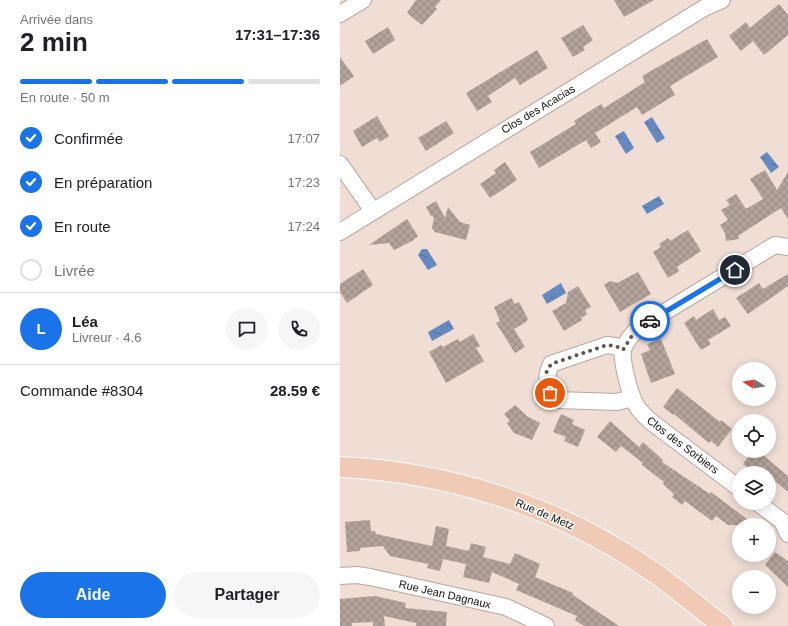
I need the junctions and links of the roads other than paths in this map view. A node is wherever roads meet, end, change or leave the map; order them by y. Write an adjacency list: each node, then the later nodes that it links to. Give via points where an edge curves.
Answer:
1 (363, 0): 4 (street)
2 (722, 0): 3 (street, Clos des Acacias)
3 (701, 4): 6 (street, Clos des Acacias)
4 (340, 14)
5 (340, 164): 6 (street)
6 (373, 210): 7 (street, Clos des Acacias)
7 (340, 232)
8 (788, 247): 9 (street, via 775,245 640,327 627,341)
9 (623, 350): 10 (street, Clos des Sorbiers); 10 (street, via 607,345 551,364 546,373 550,393 557,400 617,402)
10 (632, 398): 12 (street, Clos des Sorbiers, via 639,411 650,422)
11 (340, 467): 17 (main road, Rue de Metz, via 407,473 517,501 584,530 640,563)
12 (732, 483)
13 (767, 510): 14 (street, via 782,521)
14 (788, 534)
15 (340, 576): 16 (street, Rue Jean Dagnaux, via 370,577 506,607)
16 (546, 626)
17 (723, 626)

